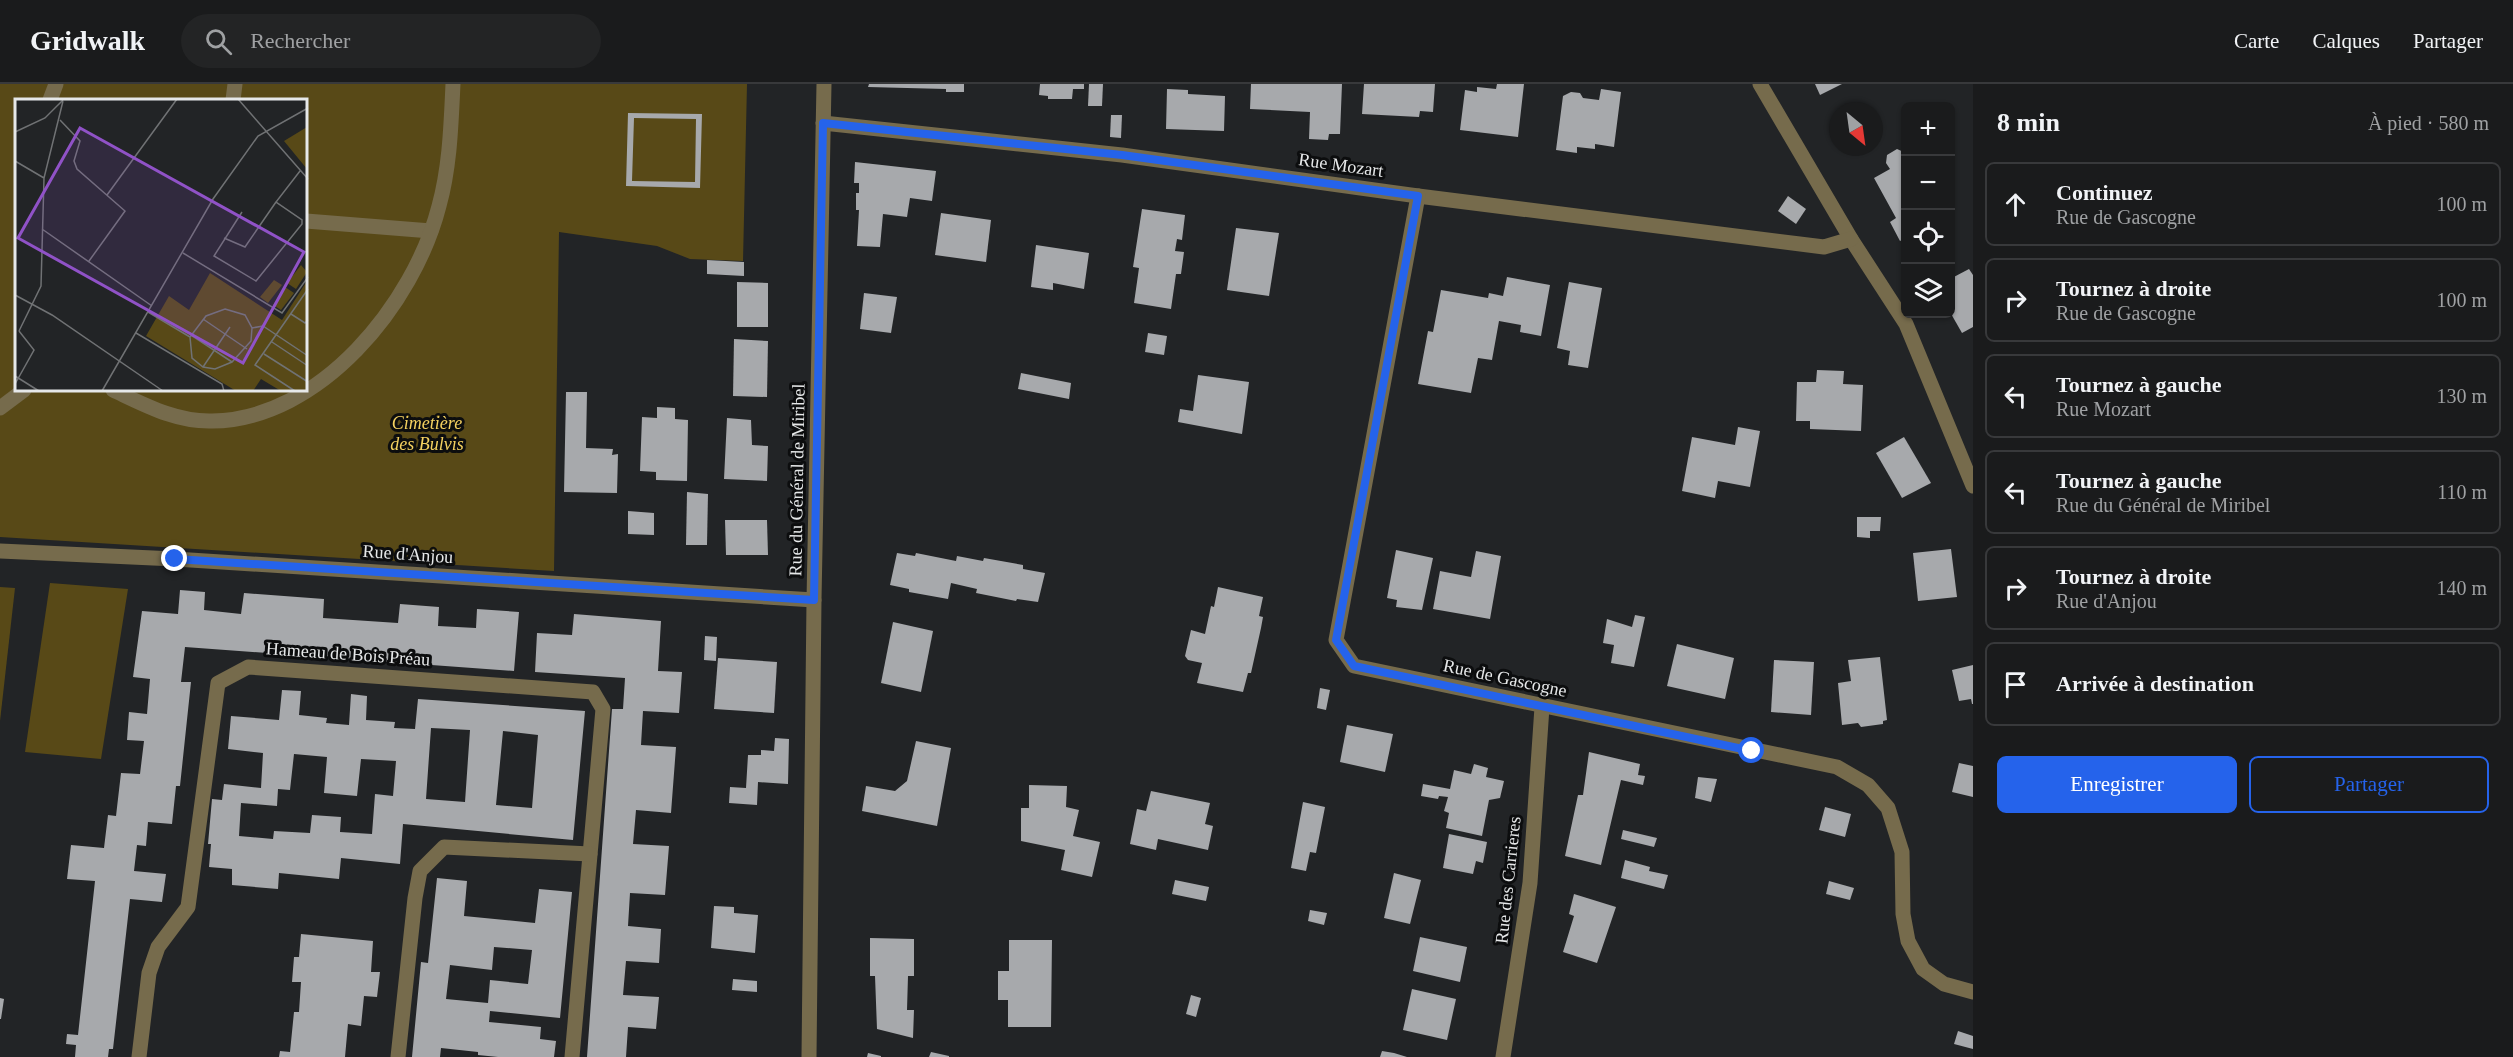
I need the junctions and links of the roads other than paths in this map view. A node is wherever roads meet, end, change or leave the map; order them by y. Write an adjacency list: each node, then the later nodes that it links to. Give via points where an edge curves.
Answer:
1 (56, 84): 6 (street)
2 (235, 84): 7 (street)
3 (453, 84): 11 (street, via 447,165)
4 (824, 84): 8 (street, Rue du Général de Miribel)
5 (1761, 84): 12 (street)
6 (50, 99)
7 (233, 99)
8 (823, 123): 9 (street, Rue Mozart, via 1122,155); 20 (street, Rue du Général de Miribel)
9 (1418, 196): 12 (street, Rue Mozart, via 1824,247); 21 (street, Rue de Gascogne, via 1336,640 1354,666)
10 (308, 221): 11 (street)
11 (431, 231): 13 (street, via 400,295 364,341 323,380)
12 (1851, 239): 18 (street, via 1906,324)
13 (308, 389)
14 (21, 392): 17 (street)
15 (117, 392): 16 (street, via 164,414 191,420 232,420 275,408)
16 (302, 392)
17 (0, 408)
18 (1973, 486)
19 (0, 551): 20 (street, Rue d'Anjou)
20 (814, 600): 27 (street, Rue du Général de Miribel)
21 (1542, 707): 23 (street, Rue de Gascogne, via 1837,767 1868,785 1888,808 1902,852 1903,914 1913,950 1923,969 1944,984); 28 (street, Rue des Carrieres, via 1530,883)
22 (590, 854): 24 (street, Hameau de Bois Préau, via 603,710 593,692 248,667 218,682 188,907 158,946 149,973); 25 (street, via 444,847 420,871); 26 (street, Hameau de Bois Préau)
23 (1973, 992)
24 (139, 1057)
25 (398, 1057)
26 (572, 1057)
27 (809, 1057)
28 (1503, 1057)

